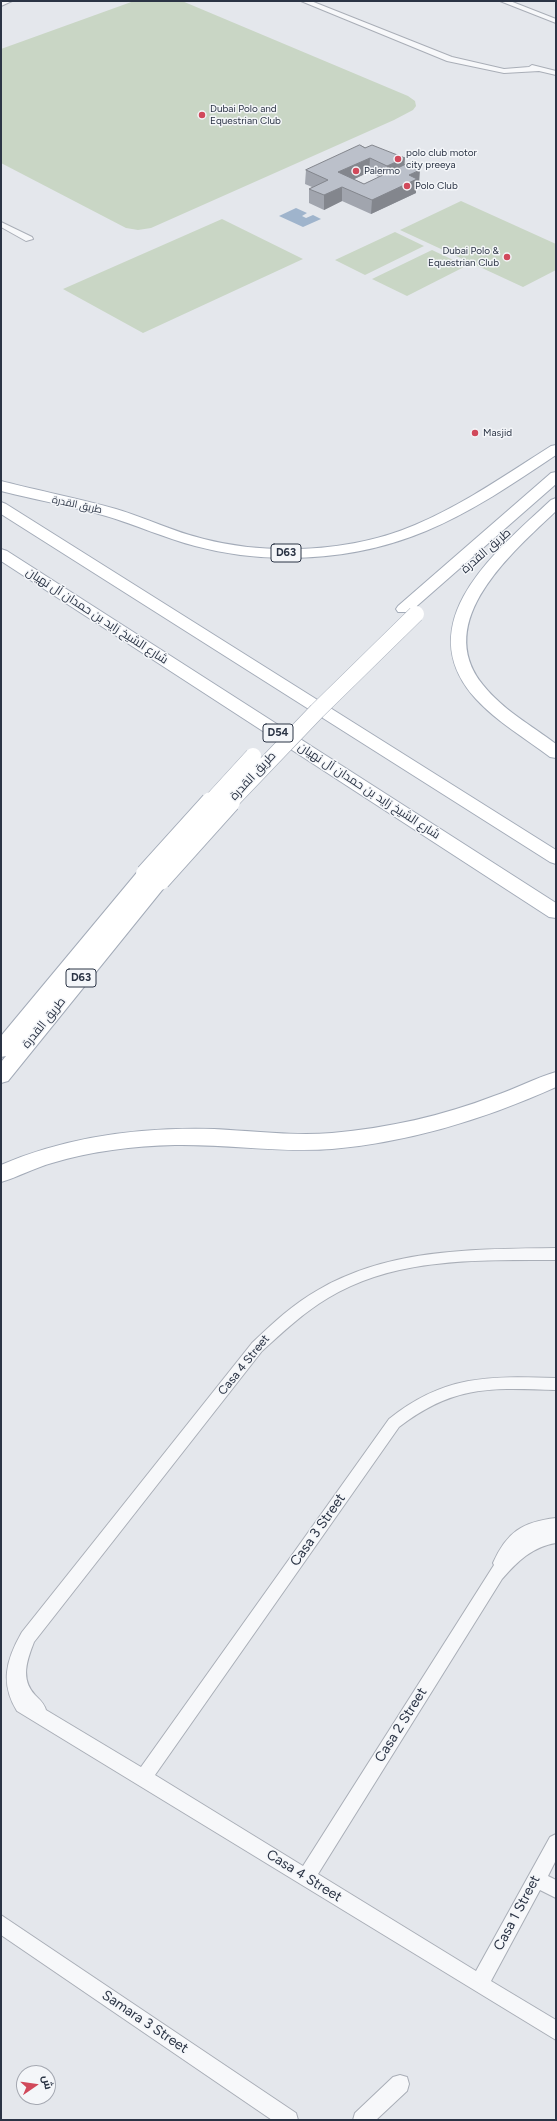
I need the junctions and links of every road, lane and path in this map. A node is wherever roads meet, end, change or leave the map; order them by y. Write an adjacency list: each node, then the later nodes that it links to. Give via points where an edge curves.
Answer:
1 (8, 1): 4 (street)
2 (305, 1): 6 (street, via 441,56 482,67 513,71 539,69)
3 (504, 1): 5 (street)
4 (1, 4)
5 (556, 21)
6 (556, 73)
7 (1, 224): 8 (street)
8 (29, 239)
9 (556, 449): 11 (main road, طريق القدرة / D63, via 445,517 409,532 377,542 293,552 250,553 214,547 103,510)
10 (556, 476): 16 (main road, طريق القدرة / D63)
11 (1, 486)
12 (556, 492): 16 (main road, طريق القدرة / D63)
13 (556, 503): 17 (main road, via 498,558 481,579 468,603 459,639 464,667 475,686 492,704)
14 (1, 507): 18 (main road)
15 (1, 554): 20 (main road, شارع الشيخ زايد بن حمدان آل نهيان / D54)
16 (410, 612): 19 (main road, طريق القدرة / D63, bridge, via 209,825)
17 (556, 753)
18 (556, 858)
19 (153, 877): 21 (main road, طريق القدرة / D63); 22 (main road, طريق القدرة / D63)
20 (556, 912)
21 (1, 1050)
22 (1, 1076)
23 (556, 1079): 24 (main road, via 467,1115 421,1128 386,1134 302,1142 199,1137 130,1140 69,1151)
24 (1, 1174)
25 (556, 1254): 30 (street, Casa 4 Street, via 449,1257 371,1271 334,1287 300,1308 257,1347 28,1637 13,1652 6,1664 3,1677 6,1690 13,1701 24,1709 52,1721)
26 (556, 1384): 30 (street, Casa 3 Street, via 465,1387 438,1395 415,1407 394,1423)
27 (556, 1525): 29 (street, Casa 2 Street, via 534,1528 512,1542)
28 (556, 1536): 29 (street, Casa 2 Street, via 525,1545)
29 (496, 1574): 32 (street, Casa 2 Street)
30 (144, 1777): 32 (street, Casa 4 Street)
31 (556, 1843): 33 (street, Casa 1 Street)
32 (306, 1877): 36 (street, Casa 4 Street)
33 (536, 1879): 34 (street); 36 (street, Casa 1 Street)
34 (556, 1889)
35 (1, 1924): 39 (street, Samara 3 Street)
36 (479, 1984): 37 (street, Casa 4 Street)
37 (556, 2031)
38 (400, 2084): 40 (street)
39 (289, 2120)
40 (362, 2120)

